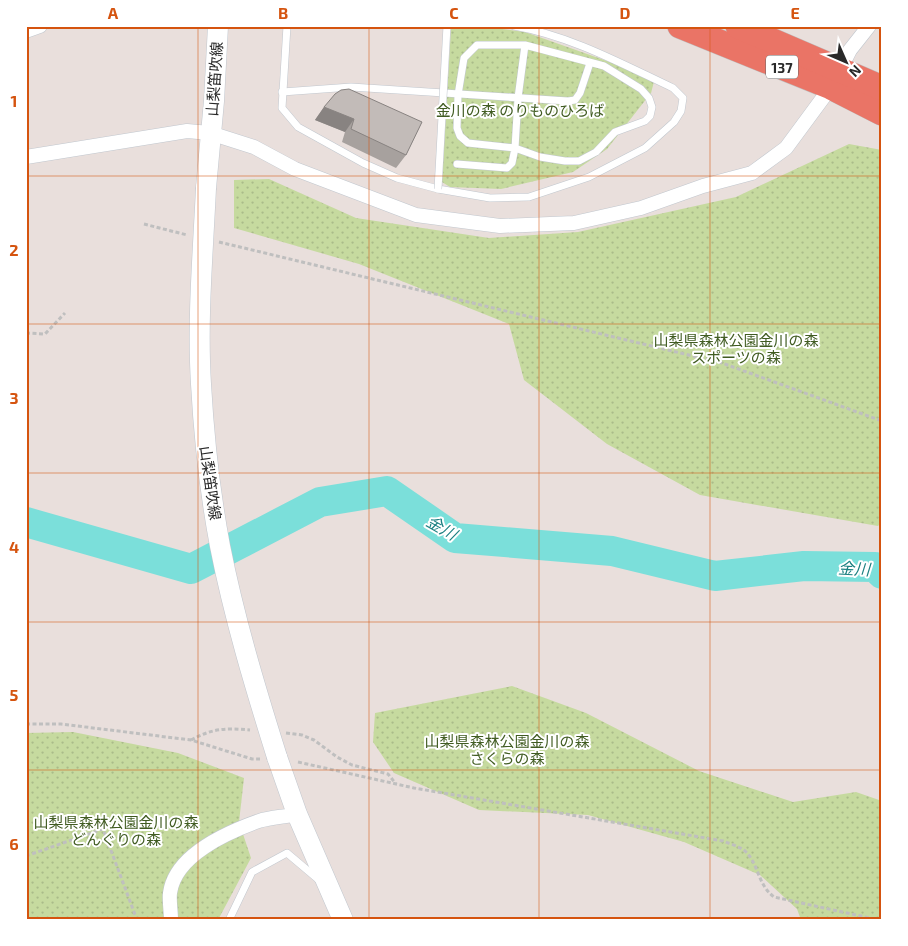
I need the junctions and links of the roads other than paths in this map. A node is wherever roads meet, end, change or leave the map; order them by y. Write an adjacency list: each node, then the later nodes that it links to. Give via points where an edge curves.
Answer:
1 (40, 26): 9 (street)
2 (218, 26): 18 (main road, 山梨笛吹線)
3 (287, 26): 14 (lane)
4 (447, 26): 22 (lane, bridge)
5 (514, 26): 22 (lane, via 589,48 673,88 683,98 680,111 674,122 645,148 589,177 529,197 490,198)
6 (680, 26): 12 (highway, 137)
7 (738, 26): 12 (highway, 137)
8 (869, 26): 12 (street, via 850,50)
9 (26, 31)
10 (525, 44): 11 (lane); 15 (lane, via 477,45 464,58); 16 (lane)
11 (590, 63): 16 (lane, via 575,100); 19 (lane, via 604,66 641,89 652,106 650,116 615,132 596,152 579,161 540,157)
12 (835, 78): 13 (highway, 137); 17 (highway, 137); 18 (street, via 786,148 752,173 641,208 574,223 500,226 416,215)
13 (882, 88)
14 (282, 92): 15 (lane, via 351,87); 22 (lane, via 282,108 298,127 363,163 397,178)
15 (458, 95): 16 (lane); 19 (lane, via 457,128 460,136 468,143)
16 (518, 98): 19 (lane)
17 (882, 113)
18 (210, 133): 20 (street, via 187,131); 23 (main road, 山梨笛吹線, bridge, via 199,333 207,453 220,544 234,608 276,757)
19 (515, 148): 21 (lane, via 512,163 507,168)
20 (26, 157)
21 (457, 164)
22 (438, 189)
23 (297, 814): 24 (main road, 山梨笛吹線); 25 (street, via 261,821 224,836 192,857 176,876 170,892)
24 (328, 887): 26 (lane, via 286,853 252,872); 27 (main road, 山梨笛吹線)
25 (171, 920)
26 (229, 920)
27 (343, 920)

